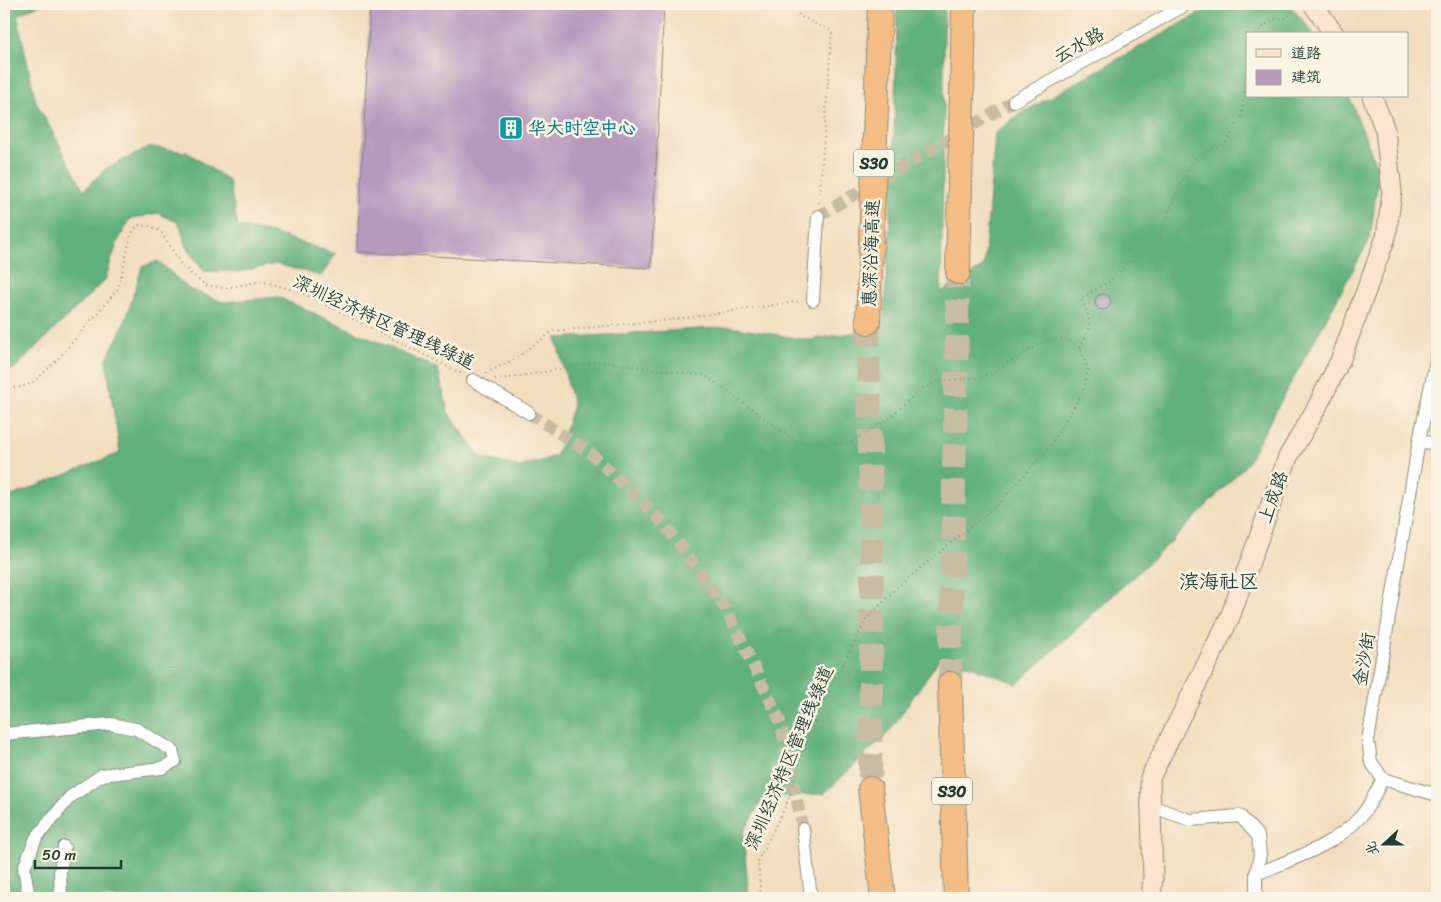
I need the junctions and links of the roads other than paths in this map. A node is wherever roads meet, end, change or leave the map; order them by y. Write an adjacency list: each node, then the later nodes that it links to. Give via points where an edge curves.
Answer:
1 (880, 4): 11 (highway, 惠深沿海高速 / S30)
2 (964, 4): 9 (highway)
3 (1187, 4): 7 (street, 云水路)
4 (1313, 4): 5 (street)
5 (1333, 32)
6 (1373, 98): 22 (street, 上成路, via 1385,130 1392,192 1386,237 1340,361 1288,457 1230,617 1150,778)
7 (1014, 101)
8 (818, 216): 10 (street)
9 (958, 272)
10 (812, 300)
11 (868, 322)
12 (1437, 356): 15 (street, 金沙街)
13 (473, 380): 14 (street)
14 (528, 413)
15 (1419, 441): 16 (street); 19 (street, 金沙街, via 1368,740 1371,762)
16 (1437, 444)
17 (950, 684): 32 (highway, S30)
18 (4, 734): 27 (street, via 110,724 136,729 172,750 175,762 162,768 102,775 70,797 36,838 24,868)
19 (1383, 779): 21 (street); 25 (street, via 1362,815 1344,832)
20 (870, 789): 31 (highway)
21 (1437, 795)
22 (1151, 806): 25 (street, via 1190,820 1240,816 1258,836 1260,855); 33 (street, 上成路)
23 (803, 829): 26 (street)
24 (64, 847): 28 (street, via 60,872)
25 (1256, 874): 34 (street)
26 (809, 878): 29 (street); 30 (street)
27 (29, 898)
28 (61, 898)
29 (803, 898)
30 (811, 898)
31 (883, 898)
32 (956, 898)
33 (1151, 898)
34 (1256, 898)

